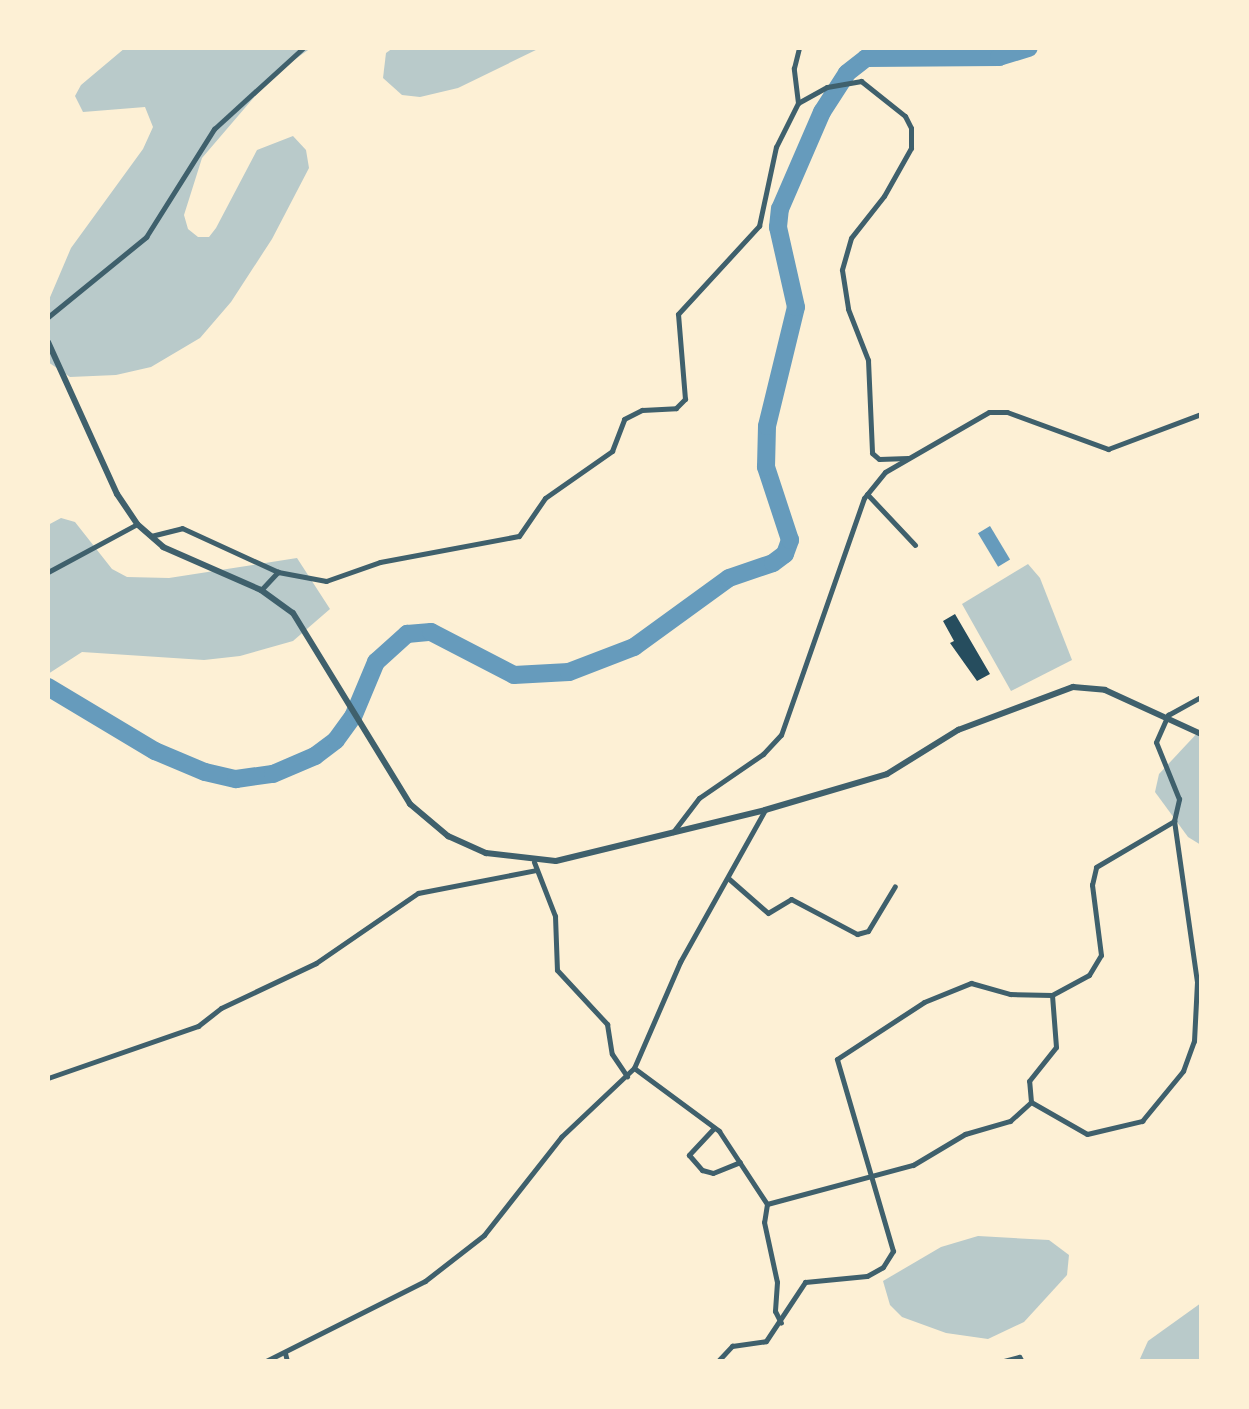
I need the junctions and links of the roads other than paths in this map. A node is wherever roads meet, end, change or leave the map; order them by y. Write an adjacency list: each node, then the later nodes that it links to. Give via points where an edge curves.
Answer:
1 (303, 48): 4 (street, via 214,129 146,237)
2 (799, 48): 3 (street, via 794,68)
3 (798, 103): 7 (street, via 835,84 869,85 905,116 913,138 884,196 851,238 842,270 848,309 868,360 872,453 879,459); 13 (street, via 776,147 759,226 678,314 686,392 681,404 668,411 642,410 624,419 612,451 545,498 519,536 380,562 326,581)
4 (48, 317)
5 (48, 342): 9 (street, via 117,494)
6 (1201, 414): 7 (street, via 1108,449 998,410)
7 (909, 459): 8 (street, via 885,472)
8 (867, 494): 11 (street); 20 (street, via 781,735 763,754 699,798)
9 (137, 524): 10 (street); 12 (street)
10 (150, 537): 13 (street, via 182,528); 14 (street, via 177,555)
11 (915, 545)
12 (48, 572)
13 (278, 572): 14 (street)
14 (261, 590): 21 (street, via 293,613 410,804 448,836)
15 (1201, 697): 16 (street)
16 (1168, 715): 17 (street); 18 (street, via 1105,690 1073,687 958,730 887,774); 19 (street, via 1156,742 1179,799)
17 (1201, 734)
18 (765, 810): 20 (street); 22 (street)
19 (1174, 821): 24 (street, via 1096,867 1092,885 1101,955 1089,975); 28 (street, via 1197,982 1194,1041 1183,1071 1142,1121 1087,1134)
20 (673, 832): 21 (street)
21 (535, 866): 26 (street, via 555,916 557,970 607,1024 612,1054); 27 (street, via 418,893 316,963 221,1008 198,1026)
22 (728, 878): 23 (street, via 768,913 791,899 857,934 868,931); 25 (street, via 680,962)
23 (895, 886)
24 (1052, 995): 28 (street, via 1056,1047 1029,1081); 31 (street, via 1010,994 971,983 924,1002 837,1059 856,1135)
25 (634, 1068): 26 (street); 29 (street)
26 (627, 1076): 34 (street, via 561,1137 465,1252 425,1281)
27 (48, 1078)
28 (1031, 1102): 31 (street, via 1010,1121 965,1134 913,1165)
29 (714, 1128): 30 (street); 30 (street, via 689,1155 702,1170 713,1173)
30 (740, 1162): 32 (street)
31 (873, 1175): 32 (street); 33 (street, via 893,1251 883,1267 867,1276 805,1282)
32 (767, 1204): 33 (street, via 764,1222)
33 (781, 1323): 37 (street, via 766,1341 732,1346)
34 (285, 1353): 35 (street); 36 (street)
35 (266, 1361)
36 (287, 1361)
37 (718, 1361)
38 (1004, 1361): 39 (street)
39 (1022, 1361)

